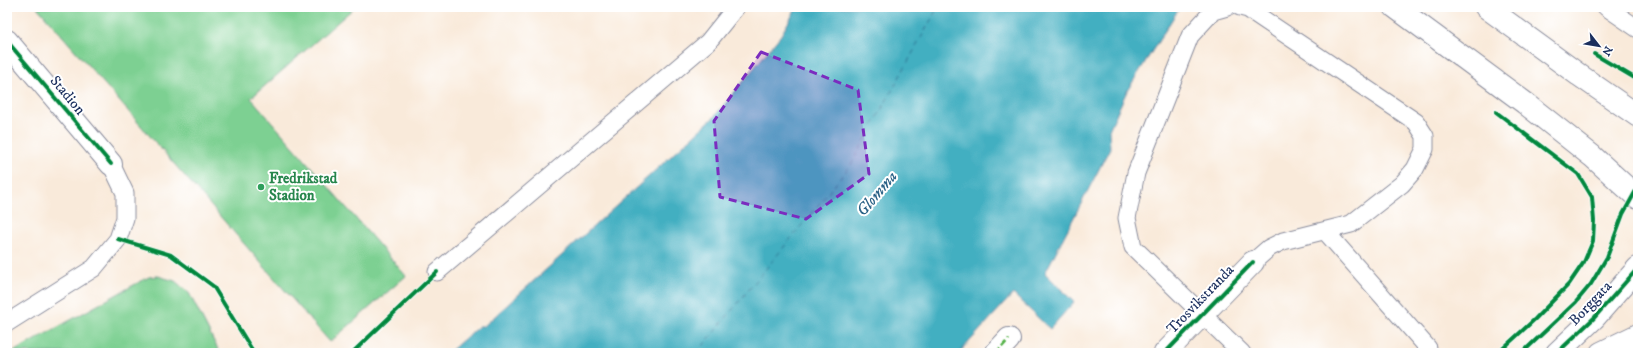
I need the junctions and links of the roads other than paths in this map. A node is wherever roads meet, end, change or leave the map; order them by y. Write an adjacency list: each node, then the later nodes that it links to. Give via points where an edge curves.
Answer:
1 (736, 7): 15 (lane, via 708,42)
2 (1227, 7): 16 (lane, via 1213,11 1190,36 1136,173 1127,218 1133,247)
3 (1240, 7): 12 (lane, via 1248,9 1416,122 1425,136 1425,149 1415,169 1402,184 1351,224)
4 (1395, 7): 11 (main road, via 1525,103 1586,151)
5 (1486, 7): 9 (main road)
6 (1606, 7): 7 (lane)
7 (1638, 29)
8 (7, 41): 10 (main road, Stadion)
9 (1638, 116)
10 (111, 164): 17 (lane, Stadion, via 125,193 125,218 118,239 94,268)
11 (1638, 198)
12 (1325, 231): 13 (lane, via 1283,241 1269,248); 19 (lane)
13 (1253, 262): 16 (main road, Trosvikstranda)
14 (1638, 268): 22 (main road, Borggata, via 1594,318)
15 (437, 272)
16 (1202, 315): 20 (main road, Trosvikstranda); 21 (lane)
17 (7, 323)
18 (1638, 334): 23 (main road)
19 (1428, 348)
20 (1165, 353)
21 (1242, 353)
22 (1557, 353)
23 (1601, 353)

